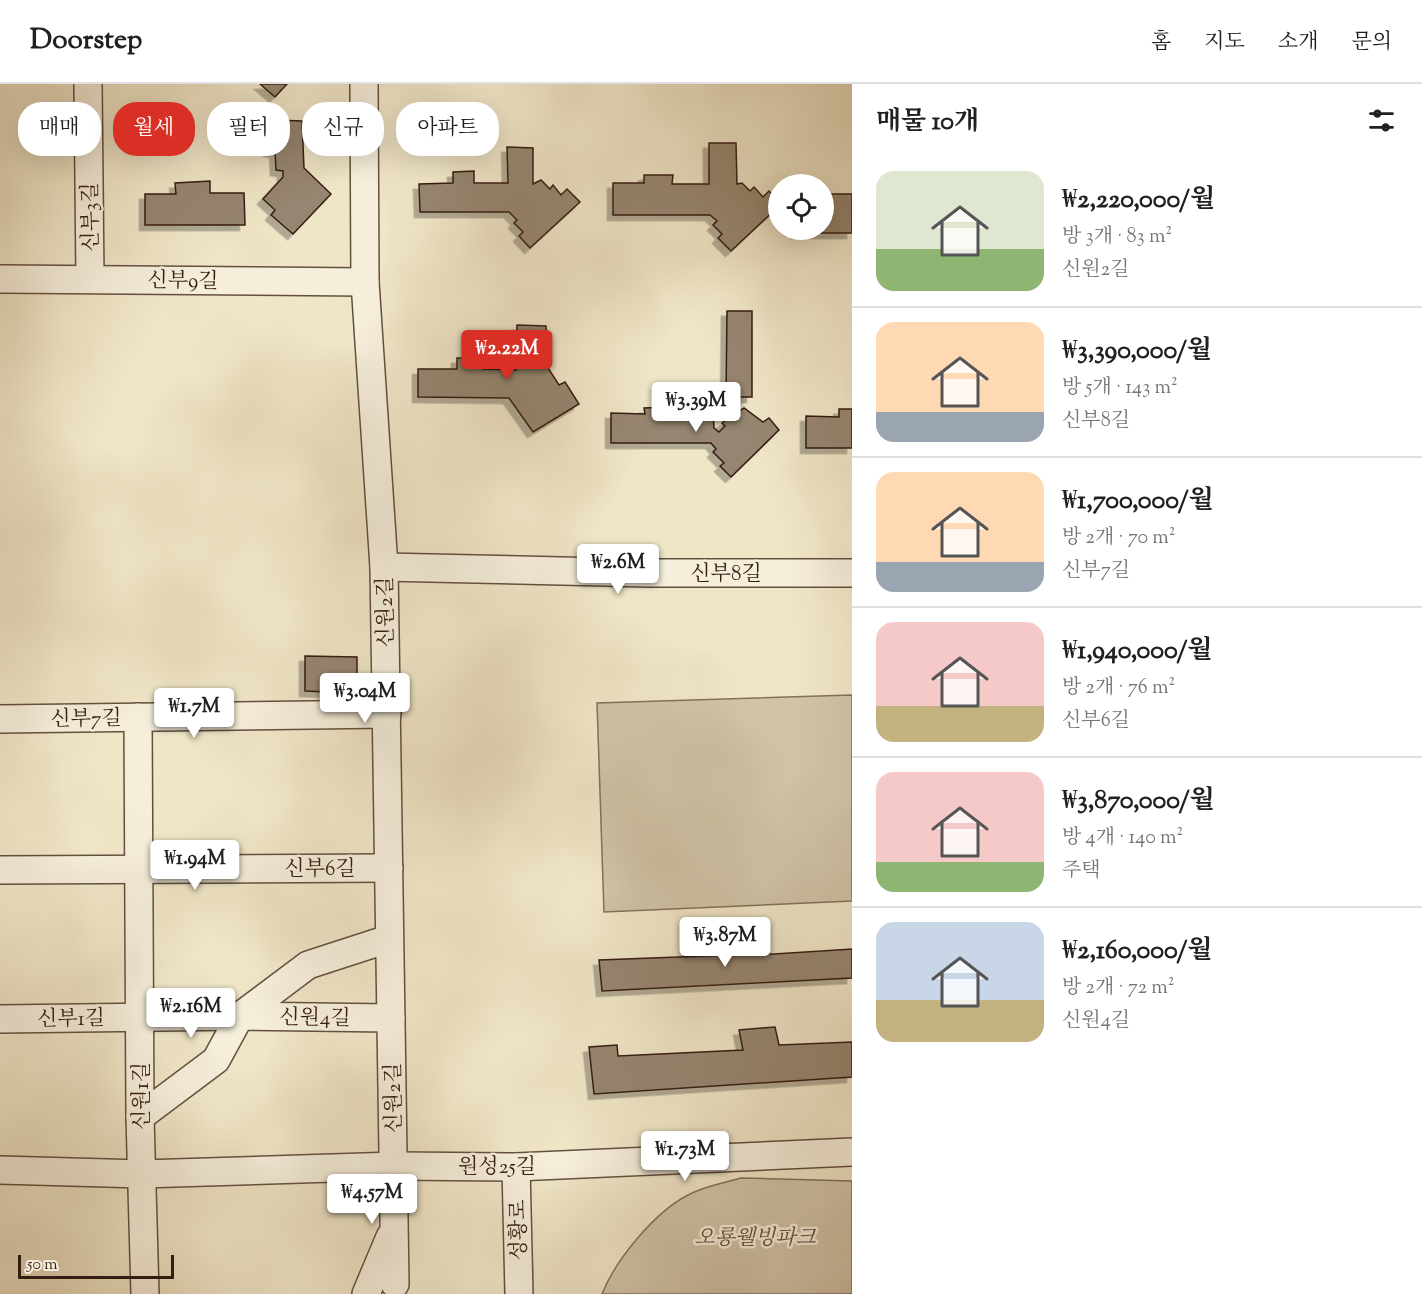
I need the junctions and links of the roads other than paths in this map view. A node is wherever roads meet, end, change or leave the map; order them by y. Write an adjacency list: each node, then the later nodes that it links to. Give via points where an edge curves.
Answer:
1 (88, 84): 4 (street, 신부3길)
2 (364, 84): 5 (street, 신원2길)
3 (0, 279): 4 (street, 신부9길)
4 (90, 279): 5 (street, 신부9길)
5 (365, 282): 6 (street, 신원2길)
6 (384, 567): 7 (street, 신부8길); 8 (street, 신원2길)
7 (852, 573)
8 (387, 714): 9 (street, 신부7길); 12 (street, 신원2길)
9 (138, 717): 10 (street, 신부7길); 11 (street, 신원1길)
10 (0, 719)
11 (140, 868): 12 (street, 신부6길); 13 (street, 신부6길); 16 (street, 신원1길)
12 (389, 868): 14 (street, 신원2길)
13 (0, 870)
14 (388, 939): 15 (street, via 308,965); 17 (street, 신원2길)
15 (240, 1016): 16 (street, 신원4길); 17 (street, 신원4길); 19 (street, via 216,1060)
16 (141, 1018): 18 (street, 신부1길); 19 (street, 신원1길)
17 (391, 1018): 21 (street, 신원2길)
18 (0, 1019)
19 (140, 1117): 24 (street, 신원1길)
20 (852, 1152): 22 (street, 원성25길)
21 (395, 1166): 22 (street, 원성25길); 24 (street, 원성25길); 25 (street, 신원2길)
22 (516, 1167): 29 (street, 성황로)
23 (0, 1170): 24 (street)
24 (142, 1174): 27 (street, 신원1길)
25 (394, 1226): 26 (street, 신원2길); 28 (street)
26 (395, 1284)
27 (145, 1294)
28 (366, 1294)
29 (519, 1294)

